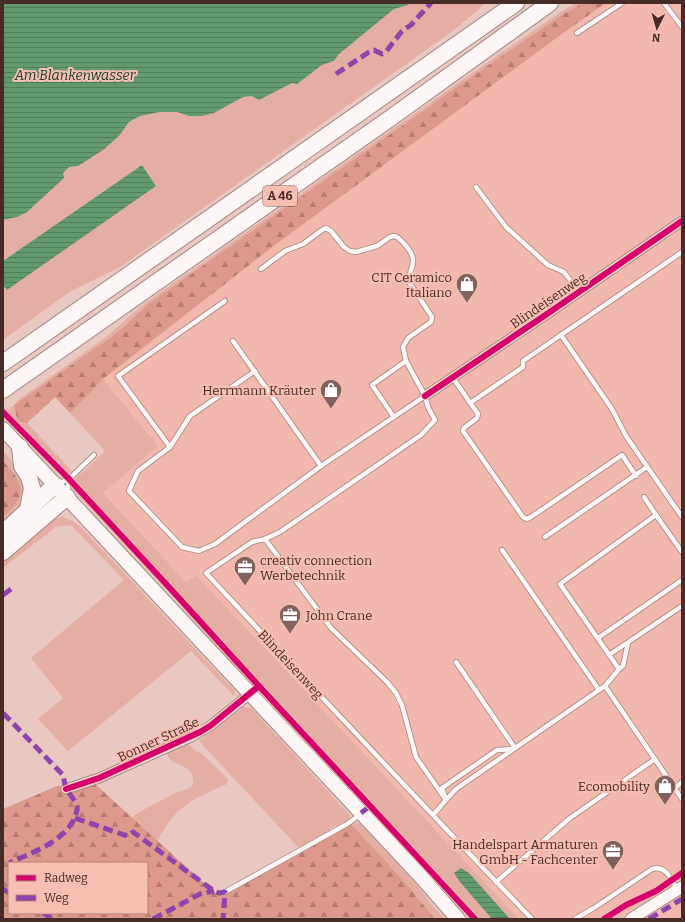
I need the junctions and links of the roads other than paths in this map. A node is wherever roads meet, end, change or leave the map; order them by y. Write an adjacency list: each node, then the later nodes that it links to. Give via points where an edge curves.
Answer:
1 (516, 3): 16 (highway, A 46)
2 (550, 3): 19 (highway, A 46)
3 (622, 3): 6 (lane)
4 (664, 3): 5 (lane)
5 (682, 27)
6 (577, 33)
7 (476, 186): 11 (lane, via 506,227 548,265 564,272)
8 (682, 221): 11 (street, Blindeisenweg)
9 (682, 252): 13 (lane)
10 (261, 270): 15 (lane, via 285,251 303,244 326,228 344,247 356,252 377,246 390,237 400,238 413,256 409,282 432,317 431,322 408,338 403,347)
11 (579, 292): 18 (street, Blindeisenweg)
12 (225, 301): 25 (lane, via 118,376)
13 (560, 335): 21 (lane, via 523,361 523,368); 28 (lane, via 612,409 626,436)
14 (233, 341): 17 (lane)
15 (406, 361): 20 (lane); 22 (lane, via 372,385)
16 (3, 363)
17 (255, 371): 25 (lane, via 190,416); 27 (lane)
18 (453, 378): 20 (street, Blindeisenweg); 21 (lane)
19 (6, 388)
20 (425, 396): 22 (lane); 38 (lane, Blindeisenweg, via 435,420 421,435 280,532)
21 (470, 403): 29 (lane, via 478,418 463,431 523,517 527,519 622,455)
22 (394, 417): 27 (lane)
23 (3, 429): 24 (main road)
24 (20, 447): 30 (main road); 33 (highway, via 22,466 32,488)
25 (170, 447): 27 (lane, via 138,471 129,491 182,547 199,552 215,544)
26 (94, 455): 30 (lane)
27 (321, 466)
28 (648, 467): 29 (lane); 35 (lane)
29 (636, 476): 37 (lane)
30 (62, 482): 31 (main road); 33 (highway)
31 (67, 497): 40 (highway); 51 (main road)
32 (644, 497): 34 (lane)
33 (28, 510): 36 (highway)
34 (656, 515): 41 (lane); 44 (lane, via 560,584)
35 (682, 518)
36 (3, 533)
37 (545, 537)
38 (265, 539): 58 (lane, via 331,628 396,693 402,705 416,757); 60 (lane, Blindeisenweg, via 252,542 206,574)
39 (502, 550): 50 (lane)
40 (3, 552)
41 (682, 552)
42 (682, 580): 44 (lane)
43 (682, 606): 45 (lane)
44 (598, 638): 46 (lane)
45 (628, 643): 46 (lane); 48 (lane, via 624,666)
46 (609, 655): 48 (lane)
47 (456, 662): 52 (lane)
48 (618, 669): 49 (lane)
49 (605, 686): 50 (lane); 53 (lane)
50 (599, 690): 52 (lane)
51 (250, 694): 56 (street, Bonner Straße, via 210,726 190,737 99,778); 59 (main road)
52 (514, 749): 58 (lane, via 456,789); 58 (lane, via 497,750 442,788)
53 (655, 758): 55 (lane); 61 (lane, via 570,818)
54 (682, 782): 55 (lane)
55 (675, 788): 57 (lane)
56 (66, 789)
57 (682, 799)
58 (446, 800): 60 (lane)
59 (361, 813): 63 (lane, via 347,824); 64 (main road)
60 (433, 815): 61 (lane)
61 (496, 882): 65 (lane)
62 (680, 888): 66 (lane, via 663,869 657,868); 67 (street)
63 (225, 892)
64 (458, 919)
65 (532, 919)
66 (575, 919)
67 (631, 919)

